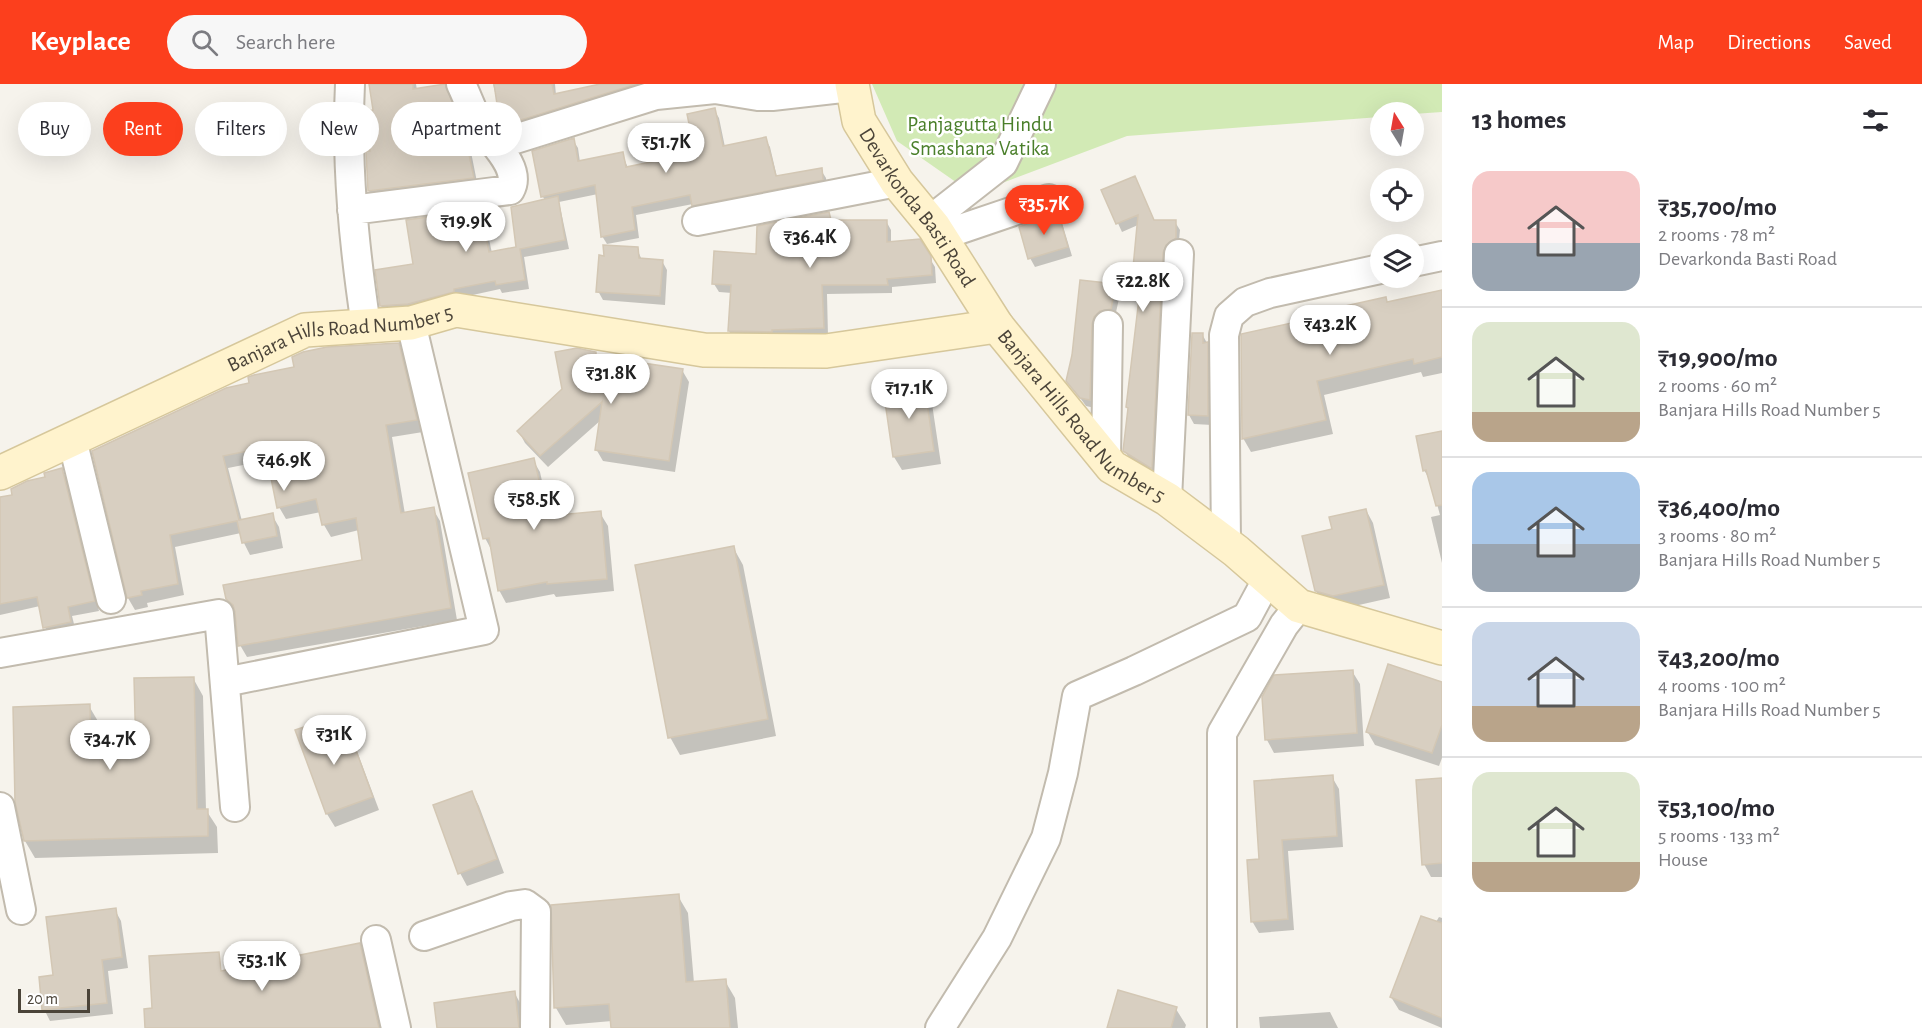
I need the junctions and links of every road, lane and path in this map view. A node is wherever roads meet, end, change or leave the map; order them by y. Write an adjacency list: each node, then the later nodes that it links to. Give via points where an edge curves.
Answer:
1 (350, 84): 11 (street, via 348,162)
2 (461, 84): 6 (street)
3 (1041, 84): 13 (street, via 1003,163)
4 (852, 85): 5 (street); 9 (street, Devarkonda Basti Road, via 858,121)
5 (786, 89): 7 (street, via 758,96 715,89 656,95)
6 (469, 102)
7 (522, 137)
8 (503, 156): 11 (street, via 513,172 510,190)
9 (897, 182): 12 (street); 13 (street, Devarkonda Basti Road)
10 (1049, 199): 13 (street)
11 (352, 210): 20 (street)
12 (697, 221)
13 (934, 229): 21 (street, Devarkonda Basti Road)
14 (1179, 254): 25 (street)
15 (1442, 256): 16 (street)
16 (1424, 260)
17 (1370, 271): 26 (street, via 1270,292 1245,302 1229,316 1224,335)
18 (411, 322): 20 (street, Banjara Hills Road Number 5); 21 (street, Banjara Hills Road Number 5, via 456,310 704,350 826,351); 32 (street, via 484,630)
19 (1108, 325): 23 (street)
20 (366, 326): 22 (street, Banjara Hills Road Number 5, via 305,330)
21 (997, 326): 23 (street, Banjara Hills Road Number 5)
22 (72, 439): 24 (street, Banjara Hills Road Number 5); 28 (street)
23 (1106, 459): 25 (street, Banjara Hills Road Number 5, via 1112,467)
24 (0, 473)
25 (1167, 499): 26 (street, Banjara Hills Road Number 5)
26 (1231, 547): 27 (street, Banjara Hills Road Number 5)
27 (1268, 578): 29 (street, Banjara Hills Road Number 5); 40 (street, via 1247,617 1077,696 1046,838 997,938)
28 (111, 599)
29 (1299, 606): 30 (street, Banjara Hills Road Number 5); 41 (street, via 1222,733)
30 (1442, 648)
31 (0, 653): 32 (street, via 219,614)
32 (225, 682): 34 (street)
33 (0, 807): 35 (street)
34 (235, 807)
35 (21, 910)
36 (424, 936): 39 (street, via 511,906 525,904 536,912)
37 (376, 940): 38 (street)
38 (396, 1028)
39 (535, 1028)
40 (940, 1028)
41 (1222, 1028)

